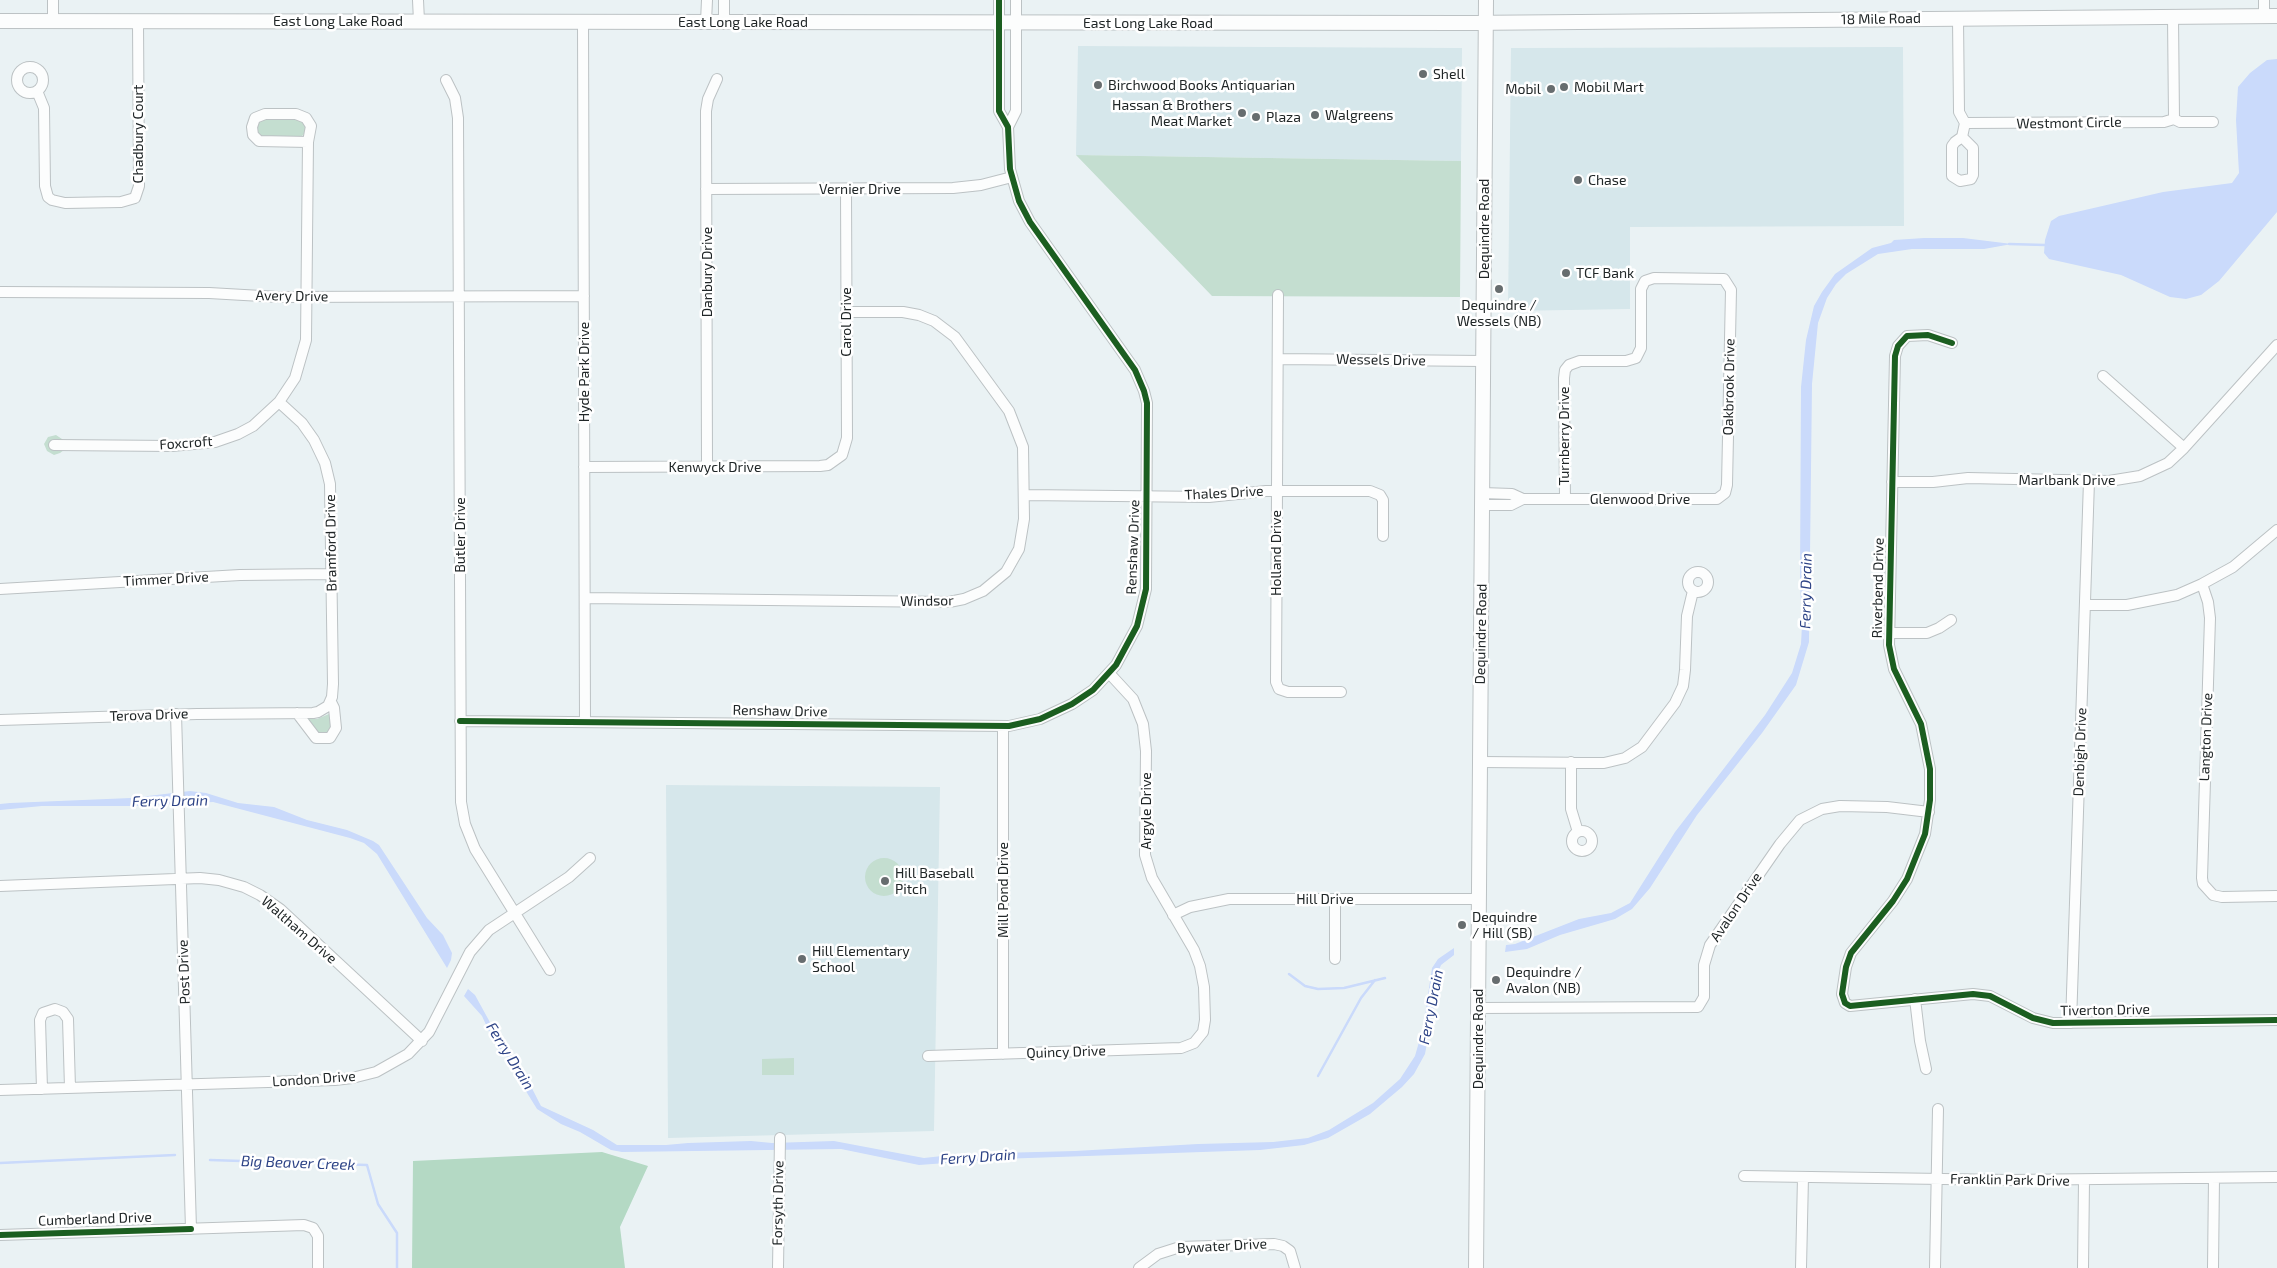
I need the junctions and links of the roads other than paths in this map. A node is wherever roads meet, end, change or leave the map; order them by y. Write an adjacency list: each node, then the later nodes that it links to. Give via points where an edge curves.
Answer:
1 (53, 0): 13 (street)
2 (418, 0): 15 (street)
3 (707, 0): 17 (street)
4 (724, 0): 18 (street)
5 (999, 0): 20 (street, Renshaw Drive)
6 (1016, 0): 19 (street, Renshaw Drive)
7 (1486, 0): 21 (main road, Dequindre Road)
8 (2264, 0): 10 (street)
9 (2173, 16): 10 (main road, 18 Mile Road); 11 (main road, 18 Mile Road); 25 (street)
10 (2270, 16)
11 (1958, 19): 21 (main road, 18 Mile Road); 27 (street, via 1958,112)
12 (0, 21): 13 (main road, East Long Lake Road)
13 (53, 21): 14 (main road, East Long Lake Road)
14 (138, 21): 15 (main road, East Long Lake Road); 24 (street, Chadbury Court, via 139,186 135,198 121,202 65,203 48,197 45,186 44,108)
15 (418, 22): 16 (main road, East Long Lake Road)
16 (583, 22): 17 (main road, East Long Lake Road); 37 (street, Hyde Park Drive)
17 (706, 22): 18 (main road, East Long Lake Road)
18 (724, 22): 20 (main road, East Long Lake Road)
19 (1016, 22): 20 (main road, East Long Lake Road); 21 (main road, East Long Lake Road); 28 (street, Renshaw Drive, via 1016,111)
20 (999, 23): 28 (street, Renshaw Drive, via 1000,111)
21 (1486, 23): 44 (main road, Dequindre Road)
22 (717, 79): 32 (street, Danbury Drive, via 706,111)
23 (446, 80): 39 (street, Butler Drive, via 455,98 458,118)
24 (37, 91)
25 (2174, 120): 26 (street, Westmont Circle); 27 (street, Westmont Circle)
26 (2214, 122)
27 (1965, 123): 29 (street)
28 (1008, 128): 31 (street, Renshaw Drive)
29 (1962, 137)
30 (308, 142): 30 (street, Foxcroft, via 311,126 301,115 265,114 253,122 252,132 259,141); 38 (street, Foxcroft)
31 (1012, 177): 33 (street, Vernier Drive, via 953,188); 57 (street, Renshaw Drive, via 1030,222 1139,377 1148,410)
32 (706, 189): 33 (street, Vernier Drive); 50 (street, Danbury Drive)
33 (846, 189): 40 (street, Carol Drive)
34 (1726, 282): 55 (street, Oakbrook Drive, via 1731,290); 59 (street, Turnberry Drive, via 1720,278 1654,278 1645,281 1641,289 1641,348 1636,358 1580,361 1569,365 1564,378)
35 (0, 292): 38 (street, Avery Drive, via 209,292)
36 (1278, 295): 43 (street, Holland Drive)
37 (584, 296): 39 (street, Avery Drive); 51 (street, Hyde Park Drive)
38 (307, 297): 39 (street, Avery Drive); 46 (street, Foxcroft, via 303,355 295,378)
39 (459, 297): 76 (street, Butler Drive)
40 (846, 312): 49 (street, Carol Drive, via 847,438); 56 (street, Windsor, via 911,313 934,321 955,337 1015,423 1024,456)
41 (1952, 343): 52 (street, Riverbend Drive, via 1915,334 1907,336 1898,346 1895,356)
42 (2277, 345): 48 (street, Marlbank Drive)
43 (1278, 359): 44 (street, Wessels Drive); 54 (street, Holland Drive)
44 (1484, 361): 58 (main road, Dequindre Road)
45 (2103, 376): 48 (street)
46 (280, 402): 47 (street, Foxcroft, via 253,426 215,442); 62 (street, Bramford Drive, via 306,427 325,463 331,495)
47 (54, 445)
48 (2184, 448): 53 (street, Marlbank Drive, via 2168,463 2140,476)
49 (842, 455): 50 (street, Kenwyck Drive, via 828,465 820,466)
50 (707, 466): 51 (street, Kenwyck Drive)
51 (584, 467): 66 (street, Hyde Park Drive)
52 (1892, 482): 53 (street, Marlbank Drive, via 1968,478); 69 (street, Riverbend Drive)
53 (2089, 482): 67 (street, Denbigh Drive)
54 (1277, 491): 57 (street, Thales Drive, via 1209,497); 61 (street, Thales Drive, via 1376,492 1383,500); 71 (street, Holland Drive, via 1275,677 1279,689 1288,692)
55 (1725, 493): 59 (street, Glenwood Drive, via 1716,499)
56 (1024, 495): 57 (street, Thales Drive); 66 (street, Windsor, via 1023,535 1011,565 992,585 964,599 937,602)
57 (1148, 496): 70 (street, Renshaw Drive, via 1144,605 1132,638)
58 (1482, 499): 59 (street, Glenwood Drive, via 1511,505 1524,499); 79 (main road, Dequindre Road)
59 (1564, 499)
60 (2277, 530): 63 (street, via 2247,557)
61 (1383, 536)
62 (332, 574): 64 (street, Timmer Drive, via 240,575); 72 (street, Bramford Drive)
63 (2202, 584): 67 (street, via 2144,602); 86 (street, Langton Drive, via 2210,618 2202,878 2213,895)
64 (0, 589)
65 (1693, 590): 80 (street, via 1687,616 1683,686 1654,733 1642,747 1625,758 1604,763)
66 (585, 598): 77 (street, Hyde Park Drive)
67 (2085, 605): 97 (street, Denbigh Drive)
68 (1951, 620): 69 (street, via 1927,633)
69 (1890, 634): 81 (street, Riverbend Drive, via 1894,669 1918,715 1925,745 1930,778)
70 (1109, 673): 78 (street, Renshaw Drive, via 1093,690 1059,712); 90 (street, Argyle Drive, via 1133,699 1143,724 1146,855 1152,878)
71 (1341, 692)
72 (331, 702): 74 (street, Terova Drive, via 318,712); 74 (street, Bramford Drive, via 336,728 330,738 316,738)
73 (176, 714): 74 (street, Terova Drive); 75 (street, Terova Drive); 84 (street, Post Drive)
74 (297, 714)
75 (0, 720)
76 (460, 721): 77 (street, Renshaw Drive); 89 (street, Butler Drive, via 460,791 465,824 475,849)
77 (585, 722): 78 (street, Renshaw Drive)
78 (1003, 726): 100 (street, Mill Pond Drive)
79 (1480, 762): 80 (street); 88 (main road, Dequindre Road)
80 (1571, 762): 82 (street, via 1571,809)
81 (1929, 812): 94 (street, Riverbend Drive, via 1922,847 1907,880 1854,947 1847,961 1842,994 1845,1004); 95 (street, Avalon Drive, via 1882,806 1840,806 1822,809 1800,820 1710,945 1704,965 1704,997 1698,1008)
82 (1578, 832)
83 (590, 858): 89 (street, London Drive, via 569,877)
84 (181, 879): 85 (street, Waltham Drive); 99 (street, Waltham Drive, via 230,882 273,903); 103 (street, Post Drive)
85 (0, 886)
86 (2277, 896)
87 (1335, 899): 88 (street, Hill Drive); 90 (street, Hill Drive, via 1229,899); 91 (street)
88 (1479, 899): 95 (main road, Dequindre Road)
89 (514, 912): 92 (street, Butler Drive); 99 (street, London Drive, via 475,945 436,1021)
90 (1173, 914): 98 (street, Argyle Drive, via 1200,966 1205,1013)
91 (1335, 959)
92 (550, 970)
93 (1915, 1000): 94 (street, Tiverton Drive); 97 (street, Tiverton Drive, via 1980,994 2043,1021); 102 (street)
94 (1850, 1006)
95 (1478, 1008): 121 (main road, Dequindre Road)
96 (2277, 1020): 97 (street, Tiverton Drive)
97 (2070, 1023)
98 (1201, 1036): 100 (street, Quincy Drive, via 1191,1046 1181,1048)
99 (422, 1041): 103 (street, London Drive, via 385,1068 352,1078)
100 (1004, 1054): 101 (street, Quincy Drive)
101 (928, 1056)
102 (1926, 1069)
103 (188, 1084): 104 (street, London Drive); 115 (street, Post Drive)
104 (70, 1088): 105 (street, London Drive); 105 (street, via 68,1019 63,1012 51,1009 43,1013 40,1020)
105 (42, 1089): 106 (street, London Drive)
106 (0, 1090)
107 (1938, 1110): 113 (street)
108 (780, 1139): 118 (street, Forsyth Drive)
109 (1744, 1176): 110 (street, Franklin Park Drive)
110 (1803, 1177): 113 (street, Franklin Park Drive); 122 (street)
111 (2277, 1177): 112 (street, Franklin Park Drive)
112 (2214, 1178): 114 (street, Franklin Park Drive); 125 (street)
113 (1936, 1179): 114 (street, Franklin Park Drive); 123 (street)
114 (2084, 1180): 124 (street)
115 (191, 1229): 116 (street, Cumberland Drive); 117 (street, Cumberland Drive, via 304,1225 313,1228 318,1240)
116 (0, 1235)
117 (318, 1268)
118 (778, 1268)
119 (1139, 1268): 120 (street, Bywater Drive, via 1158,1254 1180,1247 1274,1244 1290,1251)
120 (1294, 1268)
121 (1476, 1268)
122 (1801, 1268)
123 (1935, 1268)
124 (2082, 1268)
125 (2213, 1268)

